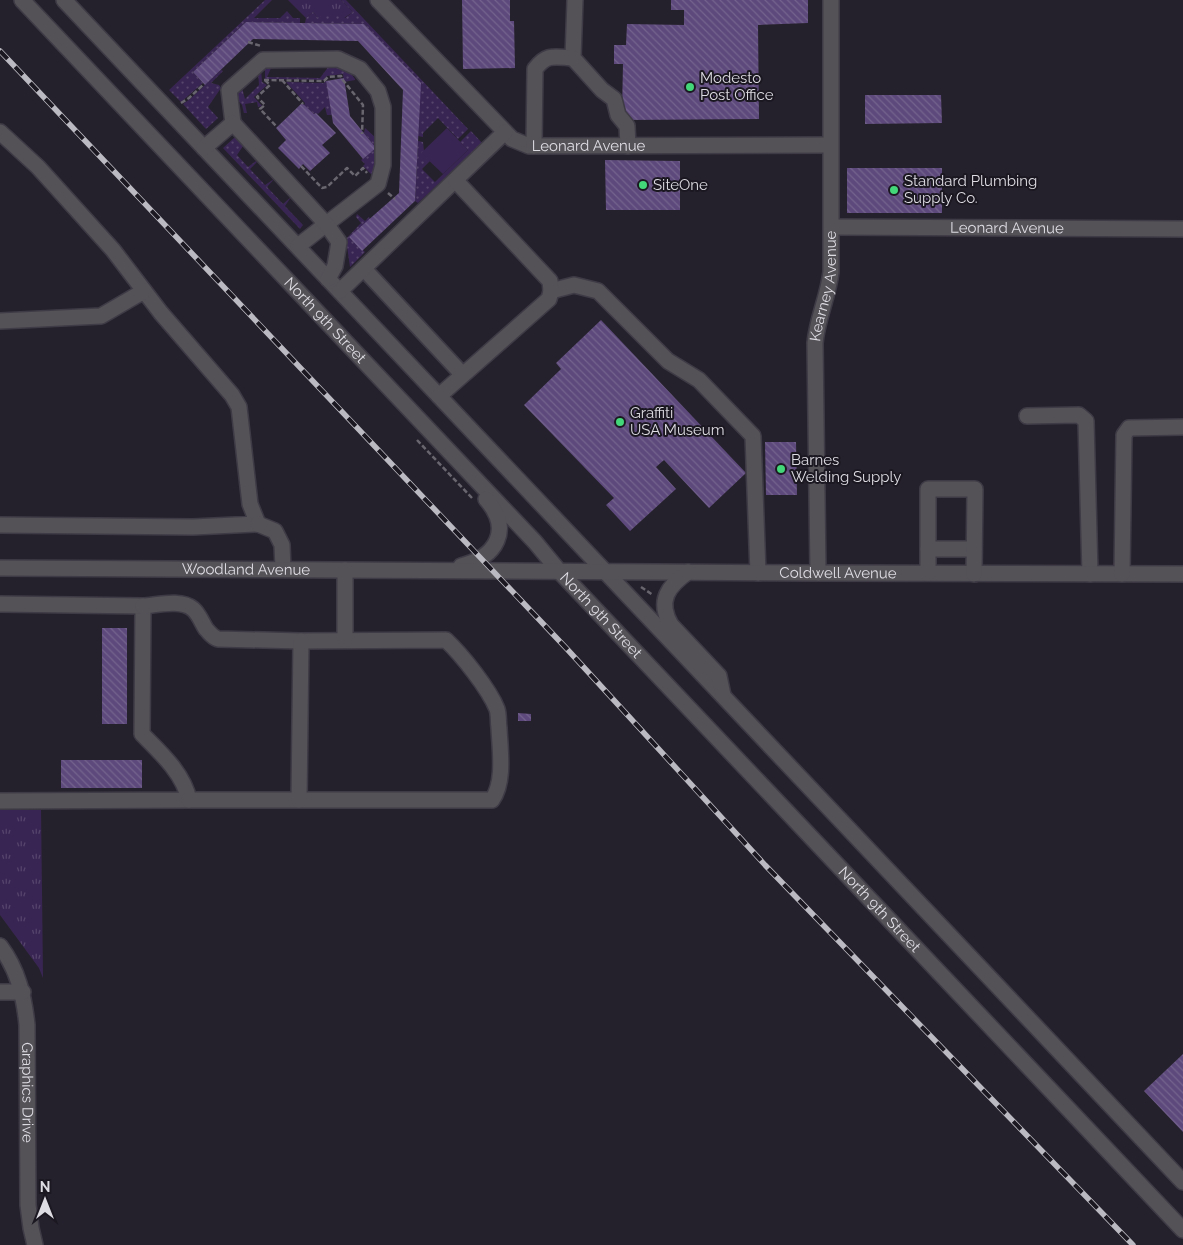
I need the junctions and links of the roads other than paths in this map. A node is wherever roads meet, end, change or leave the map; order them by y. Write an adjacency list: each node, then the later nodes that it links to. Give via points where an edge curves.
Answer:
1 (22, 0): 29 (street, North 9th Street)
2 (64, 0): 13 (street, North 9th Street)
3 (378, 0): 9 (street, Leonard Avenue)
4 (575, 0): 6 (street)
5 (831, 0): 10 (street, Kearney Avenue)
6 (573, 58): 11 (street, via 548,57 535,69); 12 (street, via 614,100 618,115 627,126)
7 (233, 123): 13 (street); 15 (street); 15 (street, via 229,90 263,60 338,59 360,69 378,91 383,108 383,165 378,184)
8 (0, 132): 21 (street, via 38,167 113,250)
9 (505, 132): 11 (street, Leonard Avenue, via 522,144); 14 (street)
10 (830, 145): 12 (street, Leonard Avenue); 16 (street, Kearney Avenue)
11 (534, 146): 12 (street, Leonard Avenue)
12 (628, 146)
13 (204, 148): 18 (street, North 9th Street)
14 (456, 181): 19 (street); 23 (street, via 550,281)
15 (327, 225): 18 (street); 20 (street, via 339,242 335,266)
16 (832, 227): 17 (street, Leonard Avenue); 43 (street, Kearney Avenue, via 830,284 816,328 815,343)
17 (1183, 228)
18 (298, 246): 20 (street, North 9th Street)
19 (364, 268): 22 (street); 25 (street)
20 (328, 279): 22 (street, North 9th Street)
21 (144, 291): 24 (street, via 101,316); 30 (street, via 239,407 250,504)
22 (340, 291): 26 (street, North 9th Street)
23 (551, 291): 25 (street, via 550,299); 42 (street, via 574,286 598,291 668,361 699,380 753,436)
24 (0, 321)
25 (462, 374): 26 (street)
26 (439, 396): 40 (street, North 9th Street)
27 (1026, 416): 46 (street, via 1079,415 1086,421)
28 (1183, 427): 47 (street, via 1129,428 1124,436)
29 (444, 446): 37 (street, via 444,453 488,502 500,530 496,544 481,559); 39 (street, North 9th Street)
30 (258, 524): 31 (street, via 193,527); 35 (street, via 275,531 282,545)
31 (0, 525)
32 (928, 548): 33 (street); 33 (street, via 928,489 975,489); 44 (street)
33 (974, 549): 45 (street)
34 (0, 568): 35 (street, Woodland Avenue)
35 (283, 569): 36 (street, Woodland Avenue)
36 (345, 570): 37 (street, Woodland Avenue); 51 (street)
37 (445, 570): 38 (street, Woodland Avenue)
38 (493, 571): 39 (street, Coldwell Avenue)
39 (559, 571): 40 (street, Coldwell Avenue); 60 (street, North 9th Street)
40 (603, 571): 41 (street, Coldwell Avenue); 53 (street, North 9th Street)
41 (688, 572): 42 (street, Coldwell Avenue); 53 (street, via 669,589 664,602 665,615 719,676)
42 (758, 573): 43 (street, Coldwell Avenue)
43 (818, 573): 44 (street, Coldwell Avenue)
44 (928, 573): 45 (street, Coldwell Avenue)
45 (974, 574): 46 (street, Coldwell Avenue)
46 (1090, 574): 47 (street, Coldwell Avenue)
47 (1122, 574): 48 (street, Coldwell Avenue)
48 (1183, 574)
49 (0, 604): 50 (street)
50 (143, 606): 52 (street, via 184,604 194,609 204,626 218,639); 54 (street, via 142,734 187,787)
51 (345, 640): 52 (street); 55 (street, via 446,640 455,648 497,710 501,761 497,794 492,800)
52 (301, 641): 55 (street)
53 (723, 697): 61 (street, North 9th Street)
54 (190, 800): 55 (street); 56 (street)
55 (300, 800)
56 (0, 801)
57 (0, 946): 59 (street, Graphics Drive)
58 (0, 992): 59 (street)
59 (23, 992): 64 (street, Graphics Drive, via 27,1025 28,1205)
60 (1102, 1146): 62 (street, via 1125,1160); 63 (street, North 9th Street)
61 (1183, 1182)
62 (1183, 1220)
63 (1183, 1230)
64 (35, 1245)

